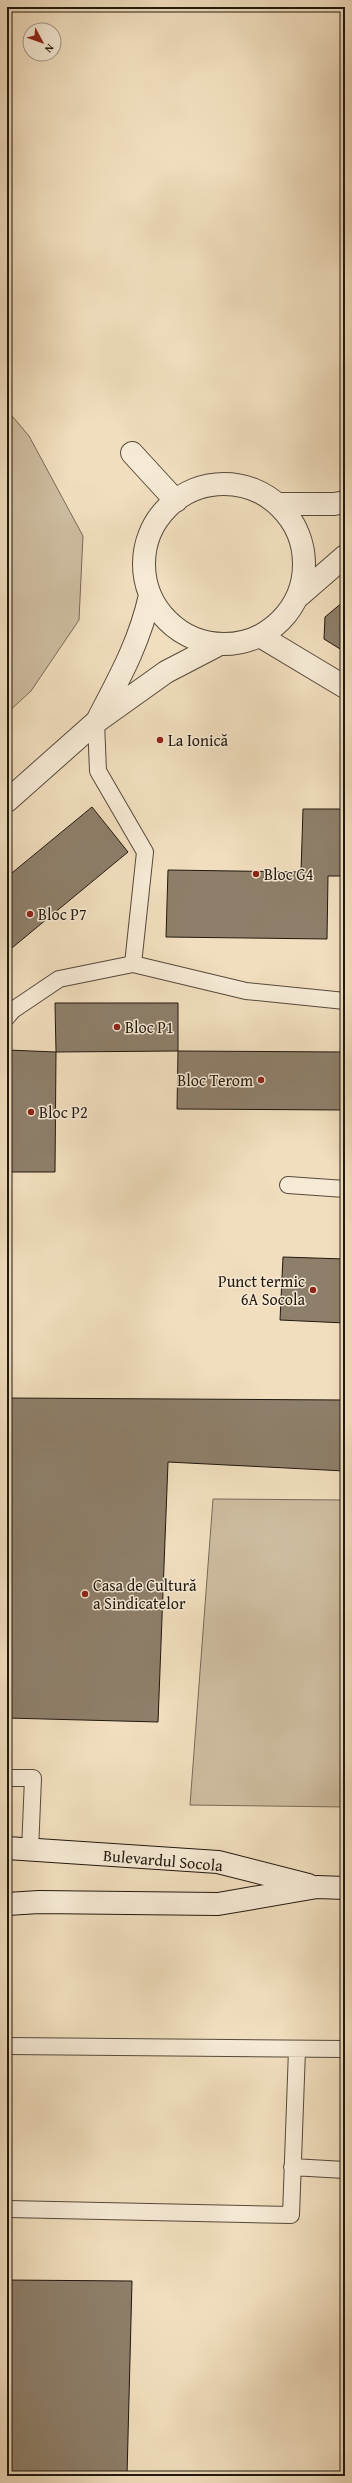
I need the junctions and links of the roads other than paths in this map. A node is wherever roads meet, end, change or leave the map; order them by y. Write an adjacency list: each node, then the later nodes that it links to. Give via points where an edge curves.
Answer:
1 (132, 453): 2 (street)
2 (176, 501): 4 (street, via 191,491 227,484 246,487); 6 (street, via 161,515 150,534 145,554 145,575)
3 (345, 502): 4 (street)
4 (278, 504): 7 (street, via 292,521 301,540 305,562)
5 (345, 556): 7 (street)
6 (150, 595): 9 (street, via 161,614 176,629); 11 (street, via 143,626 127,664)
7 (300, 596): 8 (street, via 279,622)
8 (260, 636): 9 (street); 10 (street)
9 (216, 646): 11 (street, via 166,672)
10 (345, 687)
11 (96, 722): 12 (street); 13 (lane, via 98,771 145,852)
12 (7, 801)
13 (133, 964): 14 (lane, via 246,991); 15 (lane, via 58,979 13,1010)
14 (345, 1001)
15 (7, 1017)
16 (288, 1186): 17 (lane)
17 (345, 1189)
18 (7, 1778): 20 (lane, via 33,1778)
19 (7, 1848): 20 (street, Bulevardul Socola)
20 (30, 1851): 21 (street, Bulevardul Socola, via 218,1862)
21 (317, 1887): 22 (street, Bulevardul Socola); 23 (street, Bulevardul Socola, via 218,1904)
22 (345, 1888)
23 (7, 1904)
24 (7, 2046): 26 (lane)
25 (345, 2049): 26 (lane)
26 (297, 2050): 27 (lane)
27 (292, 2167): 28 (lane); 29 (lane, via 291,2215)
28 (345, 2170)
29 (7, 2209)

